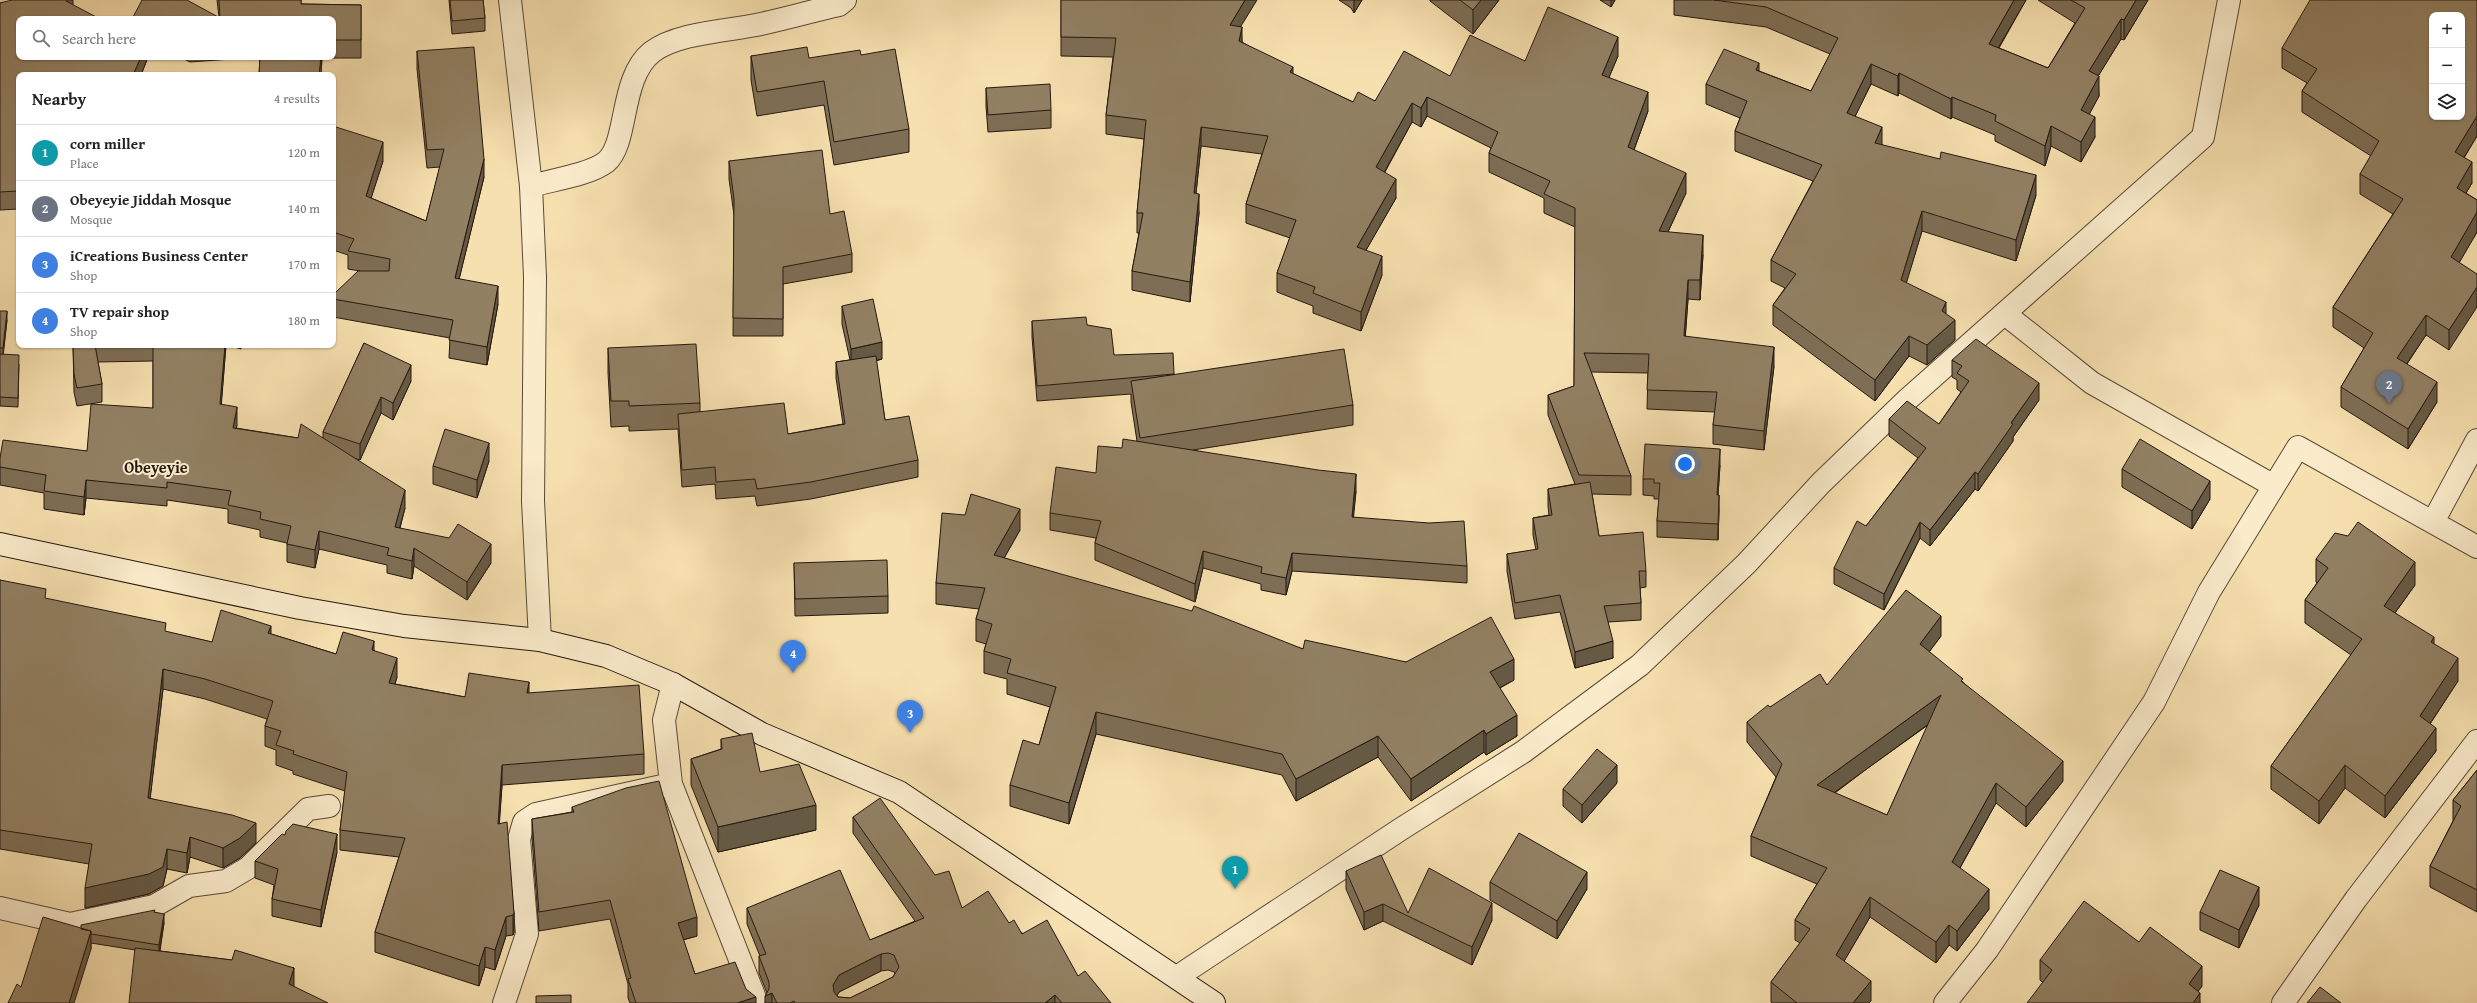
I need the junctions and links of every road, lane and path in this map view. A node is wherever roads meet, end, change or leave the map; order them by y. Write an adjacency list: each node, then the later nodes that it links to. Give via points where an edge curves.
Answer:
1 (510, 0): 4 (street)
2 (845, 0): 4 (street, via 839,5 758,24 682,38 652,52 634,74 614,150 606,162 585,172)
3 (2229, 0): 5 (street, via 2203,137)
4 (531, 186): 11 (street, via 535,277 533,501)
5 (2005, 314): 7 (street, via 2092,383); 17 (street, via 1908,399 1821,483 1746,564 1640,665 1523,752 1401,828)
6 (2477, 440): 8 (street)
7 (2274, 486): 8 (street, via 2298,447); 21 (street, via 2209,592 2154,702 1987,950)
8 (2433, 522): 10 (street)
9 (0, 544): 11 (street, via 322,612 404,626)
10 (2477, 546)
11 (540, 640): 12 (street, via 606,656)
12 (673, 684): 14 (street, via 664,720); 17 (street, via 762,734 899,792)
13 (2477, 741): 22 (street, via 2356,899)
14 (671, 784): 18 (street, via 536,814 524,822 519,839 526,934); 19 (street)
15 (329, 806): 16 (street, via 308,809 248,868 232,878 189,886 154,906 70,924)
16 (0, 908)
17 (1177, 977): 20 (street)
18 (504, 1003)
19 (757, 1003)
20 (1214, 1003)
21 (1944, 1003)
22 (2283, 1003)

